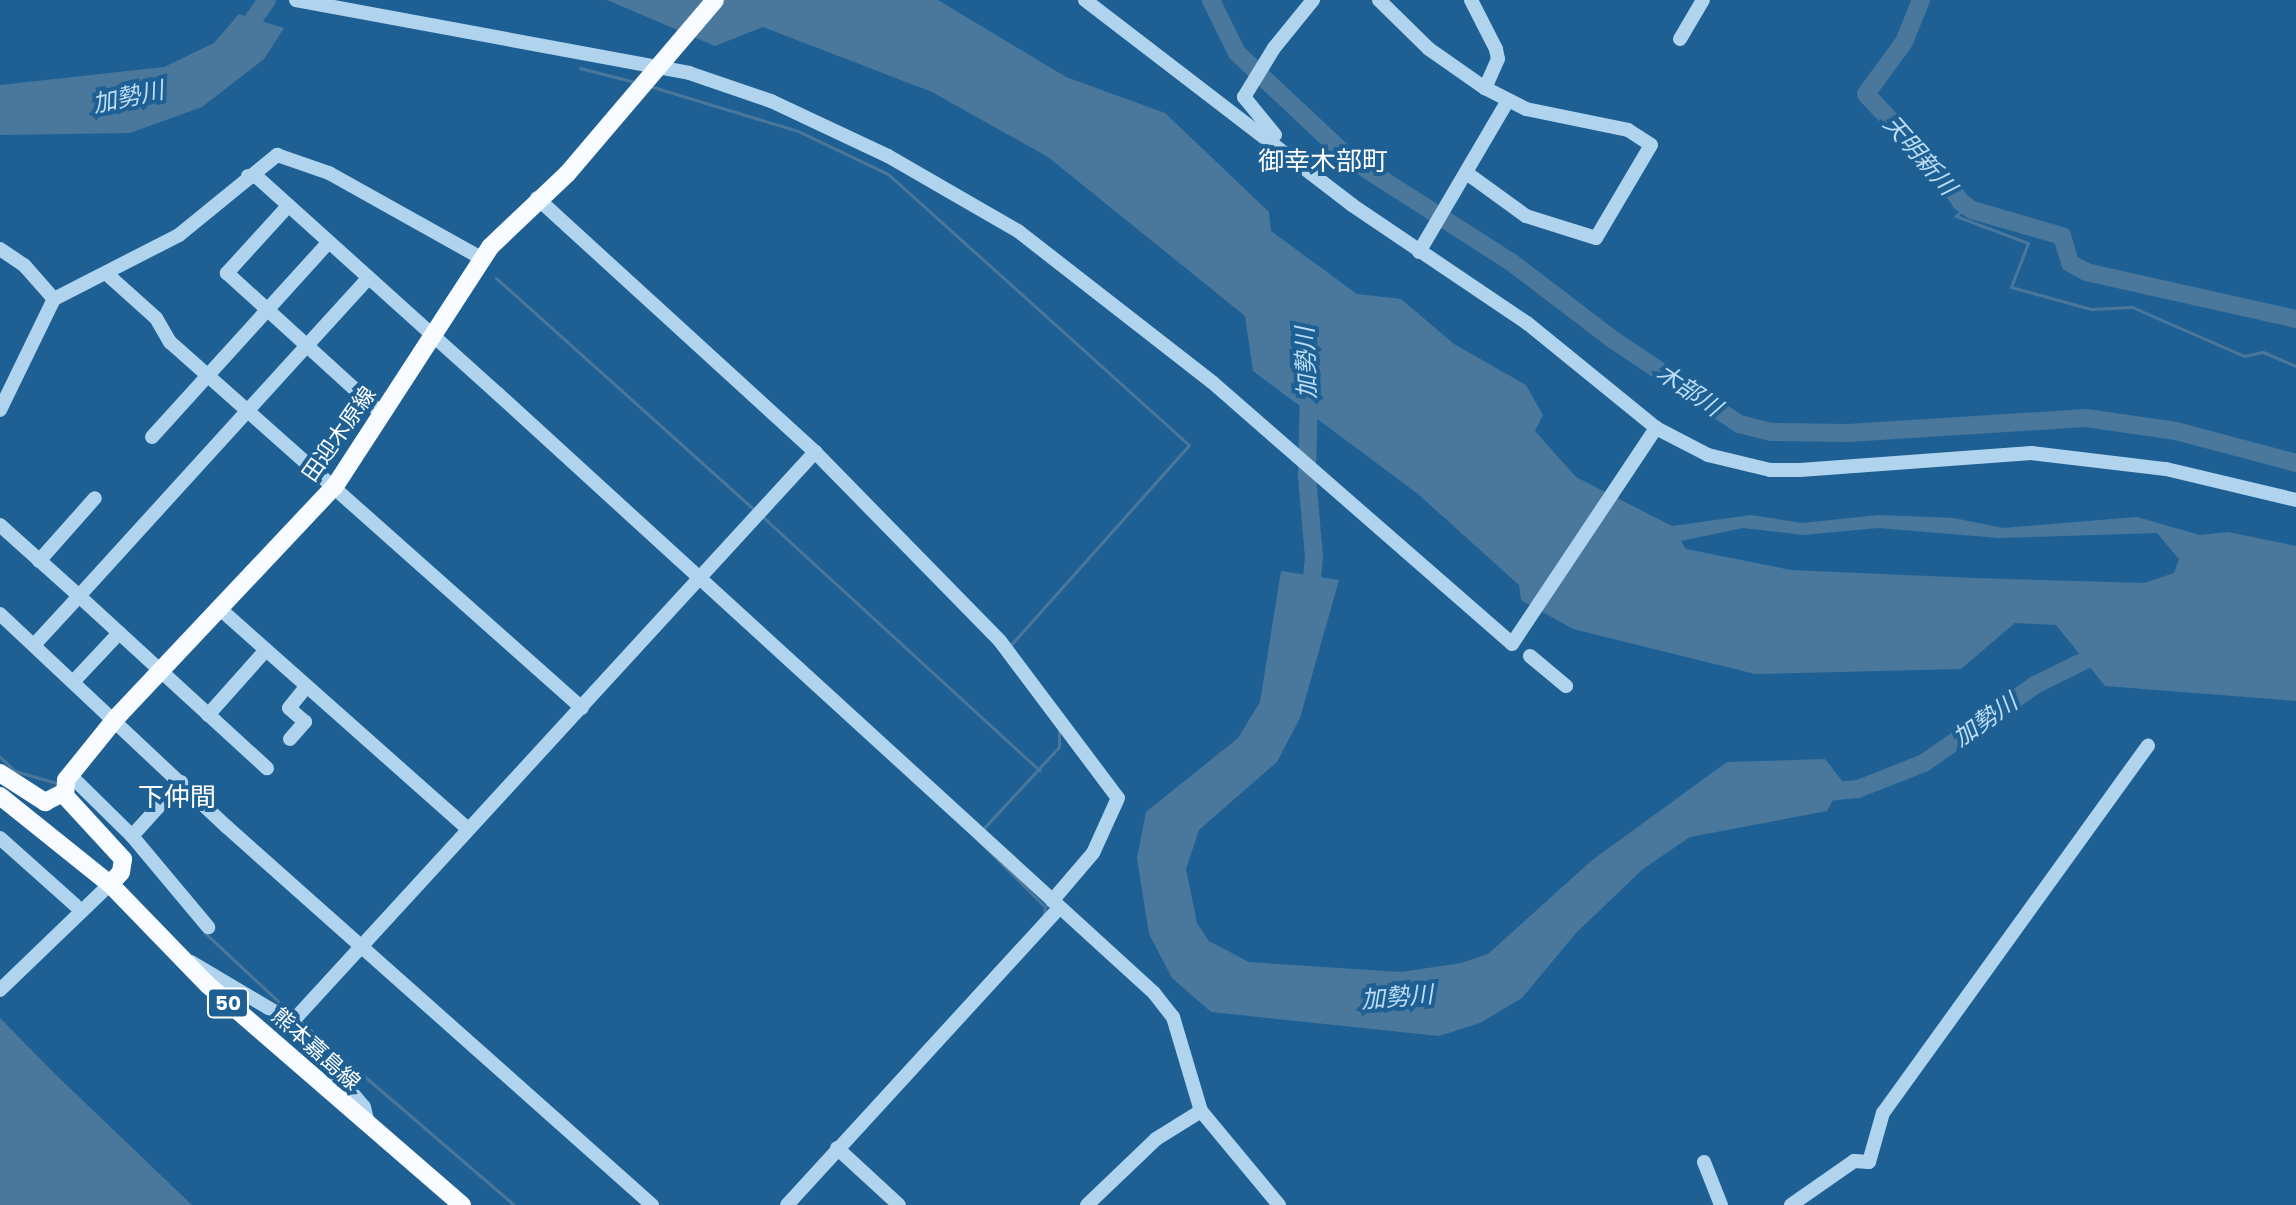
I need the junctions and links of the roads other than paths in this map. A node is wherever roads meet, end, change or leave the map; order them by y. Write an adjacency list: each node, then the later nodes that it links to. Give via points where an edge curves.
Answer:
1 (296, 0): 9 (street)
2 (715, 0): 9 (main road, 田迎木原線)
3 (1085, 0): 12 (street)
4 (1313, 0): 12 (street, via 1270,53 1244,97)
5 (1379, 0): 10 (street, via 1429,49)
6 (1471, 0): 10 (street, via 1498,59)
7 (1703, 0): 8 (street)
8 (1680, 39)
9 (658, 67): 15 (main road, 田迎木原線, via 567,174); 31 (street, via 689,73 810,118 1018,231 1212,382 1512,644)
10 (1485, 88): 11 (street)
11 (1508, 100): 13 (street); 13 (street, via 1526,109 1628,130 1651,145 1596,238 1526,216)
12 (1290, 154): 19 (street)
13 (1468, 174): 19 (street)
14 (248, 176): 16 (street, via 257,177); 20 (street, via 277,155 293,160 329,173); 21 (street, via 179,235)
15 (537, 198): 20 (main road, 田迎木原線); 33 (street)
16 (288, 206): 17 (street); 24 (street, via 227,273)
17 (329, 242): 22 (street); 24 (street)
18 (0, 249): 23 (street, via 24,265)
19 (1419, 252): 31 (street, via 1527,323)
20 (481, 258): 25 (main road, 田迎木原線)
21 (108, 275): 23 (street); 27 (street)
22 (368, 278): 25 (street); 26 (street)
23 (54, 299): 28 (street)
24 (268, 310): 26 (street); 27 (street)
25 (433, 337): 30 (main road, 田迎木原線); 39 (street)
26 (307, 347): 29 (street); 30 (street)
27 (208, 375): 29 (street); 32 (street)
28 (0, 410)
29 (249, 411): 34 (street); 40 (street)
30 (383, 415): 34 (main road, 田迎木原線)
31 (1651, 432): 36 (street, via 1708,455 1770,470 2031,453 2166,469)
32 (152, 437)
33 (815, 452): 39 (street); 65 (street, via 1000,641 1118,798 1093,853)
34 (335, 486): 41 (main road, 田迎木原線); 51 (street)
35 (95, 498): 38 (street)
36 (2296, 500)
37 (0, 525): 38 (street)
38 (39, 561): 40 (street)
39 (701, 578): 51 (street); 65 (street)
40 (79, 596): 43 (street); 44 (street)
41 (219, 608): 45 (street); 47 (main road, 田迎木原線)
42 (0, 614): 44 (street)
43 (119, 633): 47 (street); 48 (street)
44 (34, 645): 48 (street)
45 (266, 650): 49 (street); 52 (street)
46 (1530, 656): 50 (street)
47 (160, 671): 52 (street); 53 (main road, 田迎木原線)
48 (74, 681): 53 (street)
49 (307, 686): 54 (street, via 289,708 305,722); 61 (street)
50 (1566, 686)
51 (582, 708): 61 (street)
52 (208, 715): 56 (street)
53 (116, 718): 58 (main road, 田迎木原線); 59 (street)
54 (290, 739)
55 (2148, 745): 83 (street, via 1883,1113 1869,1162 1854,1161)
56 (267, 768)
57 (0, 773): 58 (main road, via 45,802)
58 (67, 782): 62 (street); 64 (main road, via 123,859 121,872)
59 (181, 782): 62 (street); 68 (street)
60 (0, 796): 64 (main road, 熊本嘉島線 / 50)
61 (468, 829): 68 (street)
62 (132, 836): 67 (street)
63 (0, 838): 66 (street)
64 (105, 889): 69 (main road, 熊本嘉島線 / 50); 70 (street)
65 (1056, 904): 72 (street, via 1154,993 1173,1017); 74 (street)
66 (75, 905)
67 (208, 927)
68 (362, 942): 71 (street); 77 (street)
69 (182, 957): 71 (street); 73 (main road, 熊本嘉島線 / 50)
70 (0, 990)
71 (292, 1022): 73 (street, via 364,1107)
72 (1201, 1111): 80 (street, via 1156,1139); 81 (street)
73 (369, 1129): 76 (main road, 熊本嘉島線 / 50)
74 (837, 1148): 78 (street); 79 (street)
75 (1704, 1162): 82 (street)
76 (462, 1205)
77 (652, 1205)
78 (787, 1205)
79 (899, 1205)
80 (1087, 1205)
81 (1279, 1205)
82 (1721, 1205)
83 (1791, 1205)

